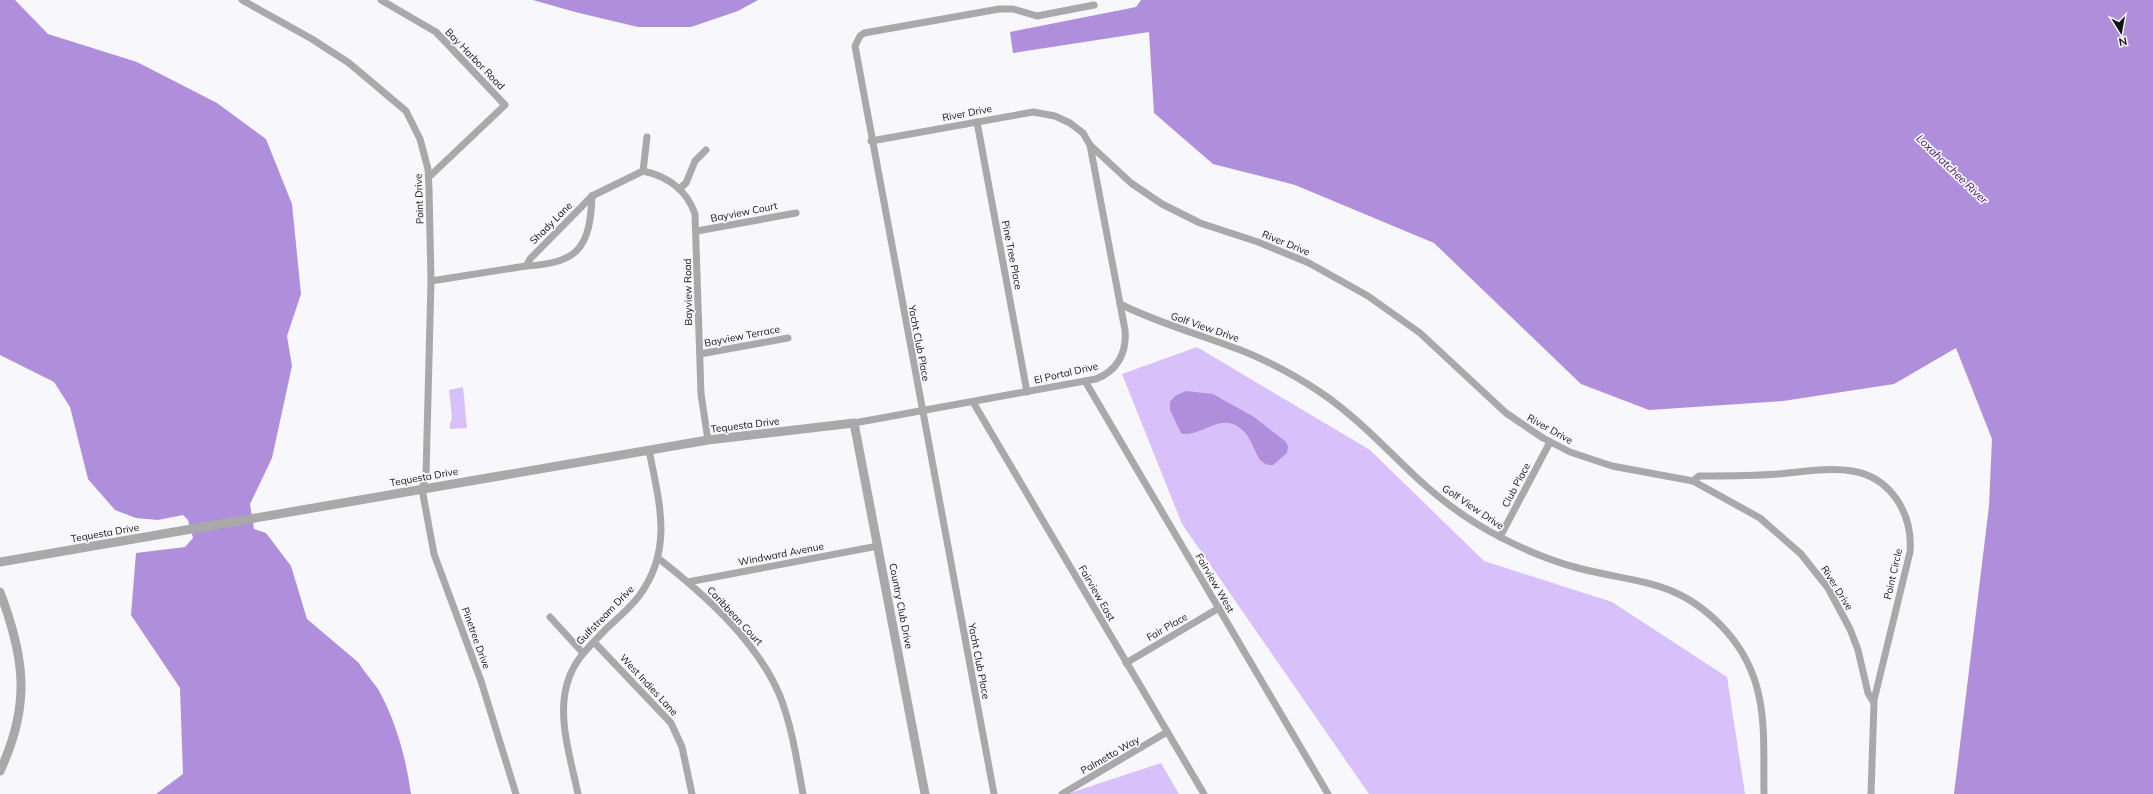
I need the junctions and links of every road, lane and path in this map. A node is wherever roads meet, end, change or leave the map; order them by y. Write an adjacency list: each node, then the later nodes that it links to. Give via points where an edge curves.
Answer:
1 (242, 0): 11 (street, Point Drive, via 349,63 406,111 420,139)
2 (381, 0): 11 (street, Bay Harbor Road, via 436,32 505,105)
3 (1094, 5): 7 (street, Yacht Club Place, via 1037,16 1013,9 999,9 864,33 855,46 855,52)
4 (1065, 120): 5 (street, River Drive, via 1033,112); 8 (street, El Portal Drive, via 1084,133)
5 (977, 122): 7 (street, River Drive); 22 (street, Pine Tree Place)
6 (647, 137): 10 (street)
7 (871, 141): 24 (street, Yacht Club Place)
8 (1090, 145): 18 (street, El Portal Drive); 27 (street, River Drive, via 1131,183 1162,204 1200,223 1302,260 1368,296 1432,343 1506,413)
9 (706, 150): 12 (street, via 695,161 686,183)
10 (643, 171): 12 (street, Bayview Road); 13 (street, Shady Lane)
11 (429, 177): 17 (street, Point Drive)
12 (679, 188): 15 (street, Bayview Road, via 693,208)
13 (592, 196): 16 (street, Shady Lane); 16 (street, via 591,221 587,237 579,250 549,265)
14 (796, 213): 15 (street, Bayview Court)
15 (696, 231): 20 (street, Bayview Road)
16 (526, 266): 17 (street)
17 (431, 281): 30 (street, Point Drive, via 426,475)
18 (1120, 304): 21 (street, El Portal Drive, via 1126,337 1123,353 1110,371 1101,377); 31 (street, Golf View Drive, via 1167,325 1245,352 1296,377 1366,427 1437,496)
19 (788, 338): 20 (street, Bayview Terrace)
20 (700, 354): 26 (street, Bayview Road, via 701,394)
21 (1085, 381): 22 (street, El Portal Drive); 37 (street, Fairview West)
22 (1027, 392): 23 (street, El Portal Drive)
23 (973, 402): 24 (street, El Portal Drive); 41 (street, Fairview East)
24 (922, 412): 25 (street, El Portal Drive); 50 (street, Yacht Club Place)
25 (854, 423): 26 (street, Tequesta Drive); 32 (street, Country Club Drive)
26 (708, 440): 28 (street, Tequesta Drive)
27 (1550, 442): 29 (street, River Drive, via 1612,466); 31 (street, Club Place)
28 (649, 450): 30 (street, Tequesta Drive); 33 (street, Gulfstream Drive, via 661,515)
29 (1693, 481): 42 (street, River Drive, via 1760,518 1789,542 1815,570 1839,607 1850,630 1858,650 1868,693); 42 (street, Point Circle, via 1699,476 1750,476 1841,470 1858,472 1874,478 1895,497 1902,506 1908,523 1910,552)
30 (422, 489): 34 (street, Tequesta Drive); 45 (street, Pinetree Drive, via 434,554 481,681)
31 (1500, 537): 54 (street, Golf View Drive, via 1576,568 1660,586 1688,599 1715,620 1740,649 1760,696 1764,727)
32 (878, 546): 35 (street, Windward Avenue); 49 (street, Country Club Drive)
33 (658, 558): 35 (street, Caribbean Court); 39 (street, Gulfstream Drive, via 653,572 638,596)
34 (0, 562)
35 (688, 582): 48 (street, Caribbean Court, via 740,635 774,683 787,717)
36 (0, 592): 44 (street, via 18,643 22,677 19,719)
37 (1219, 608): 41 (street, Fair Place); 53 (street, Fairview West)
38 (550, 617): 40 (street)
39 (594, 642): 40 (street, Gulfstream Drive); 47 (street, West Indies Lane, via 671,723 682,747)
40 (582, 652): 46 (street, Gulfstream Drive, via 567,683 564,710 564,724)
41 (1126, 663): 43 (street, Fairview East)
42 (1874, 700): 55 (street, River Drive)
43 (1167, 732): 51 (street, Palmetto Way); 52 (street, Fairview East)
44 (0, 771)
45 (516, 794)
46 (578, 794)
47 (692, 794)
48 (803, 794)
49 (925, 794)
50 (994, 794)
51 (1062, 794)
52 (1204, 794)
53 (1328, 794)
54 (1764, 794)
55 (1871, 794)

